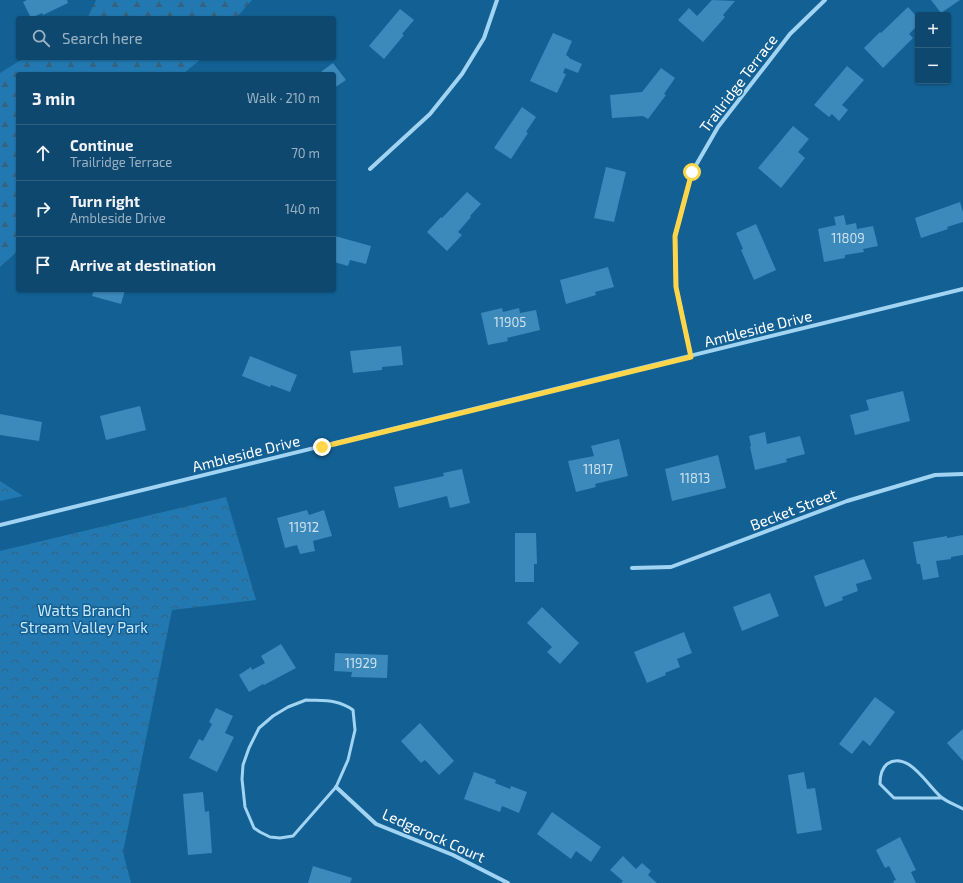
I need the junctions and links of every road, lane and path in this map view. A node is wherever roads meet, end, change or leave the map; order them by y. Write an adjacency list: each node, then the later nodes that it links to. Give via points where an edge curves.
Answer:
1 (497, 0): 3 (street, via 484,38 462,74 430,114)
2 (825, 0): 5 (street, Trailridge Terrace, via 790,34 718,127 692,172 675,236 676,287)
3 (370, 169)
4 (963, 289): 5 (street, Ambleside Drive)
5 (691, 357): 7 (street, Ambleside Drive)
6 (963, 474): 8 (street, Becket Street, via 935,475 847,501 671,567)
7 (0, 526)
8 (632, 568)
9 (336, 787): 9 (lane, via 293,836 270,837 254,828 245,807 242,779 243,765 260,728 288,706 306,700 332,701 345,704 353,710 356,730 348,760); 12 (street, Ledgerock Court, via 376,824 453,855)
10 (942, 798): 10 (lane, via 894,798 880,784 880,775 884,767 893,760 902,761 912,766); 11 (lane)
11 (963, 809)
12 (508, 883)

